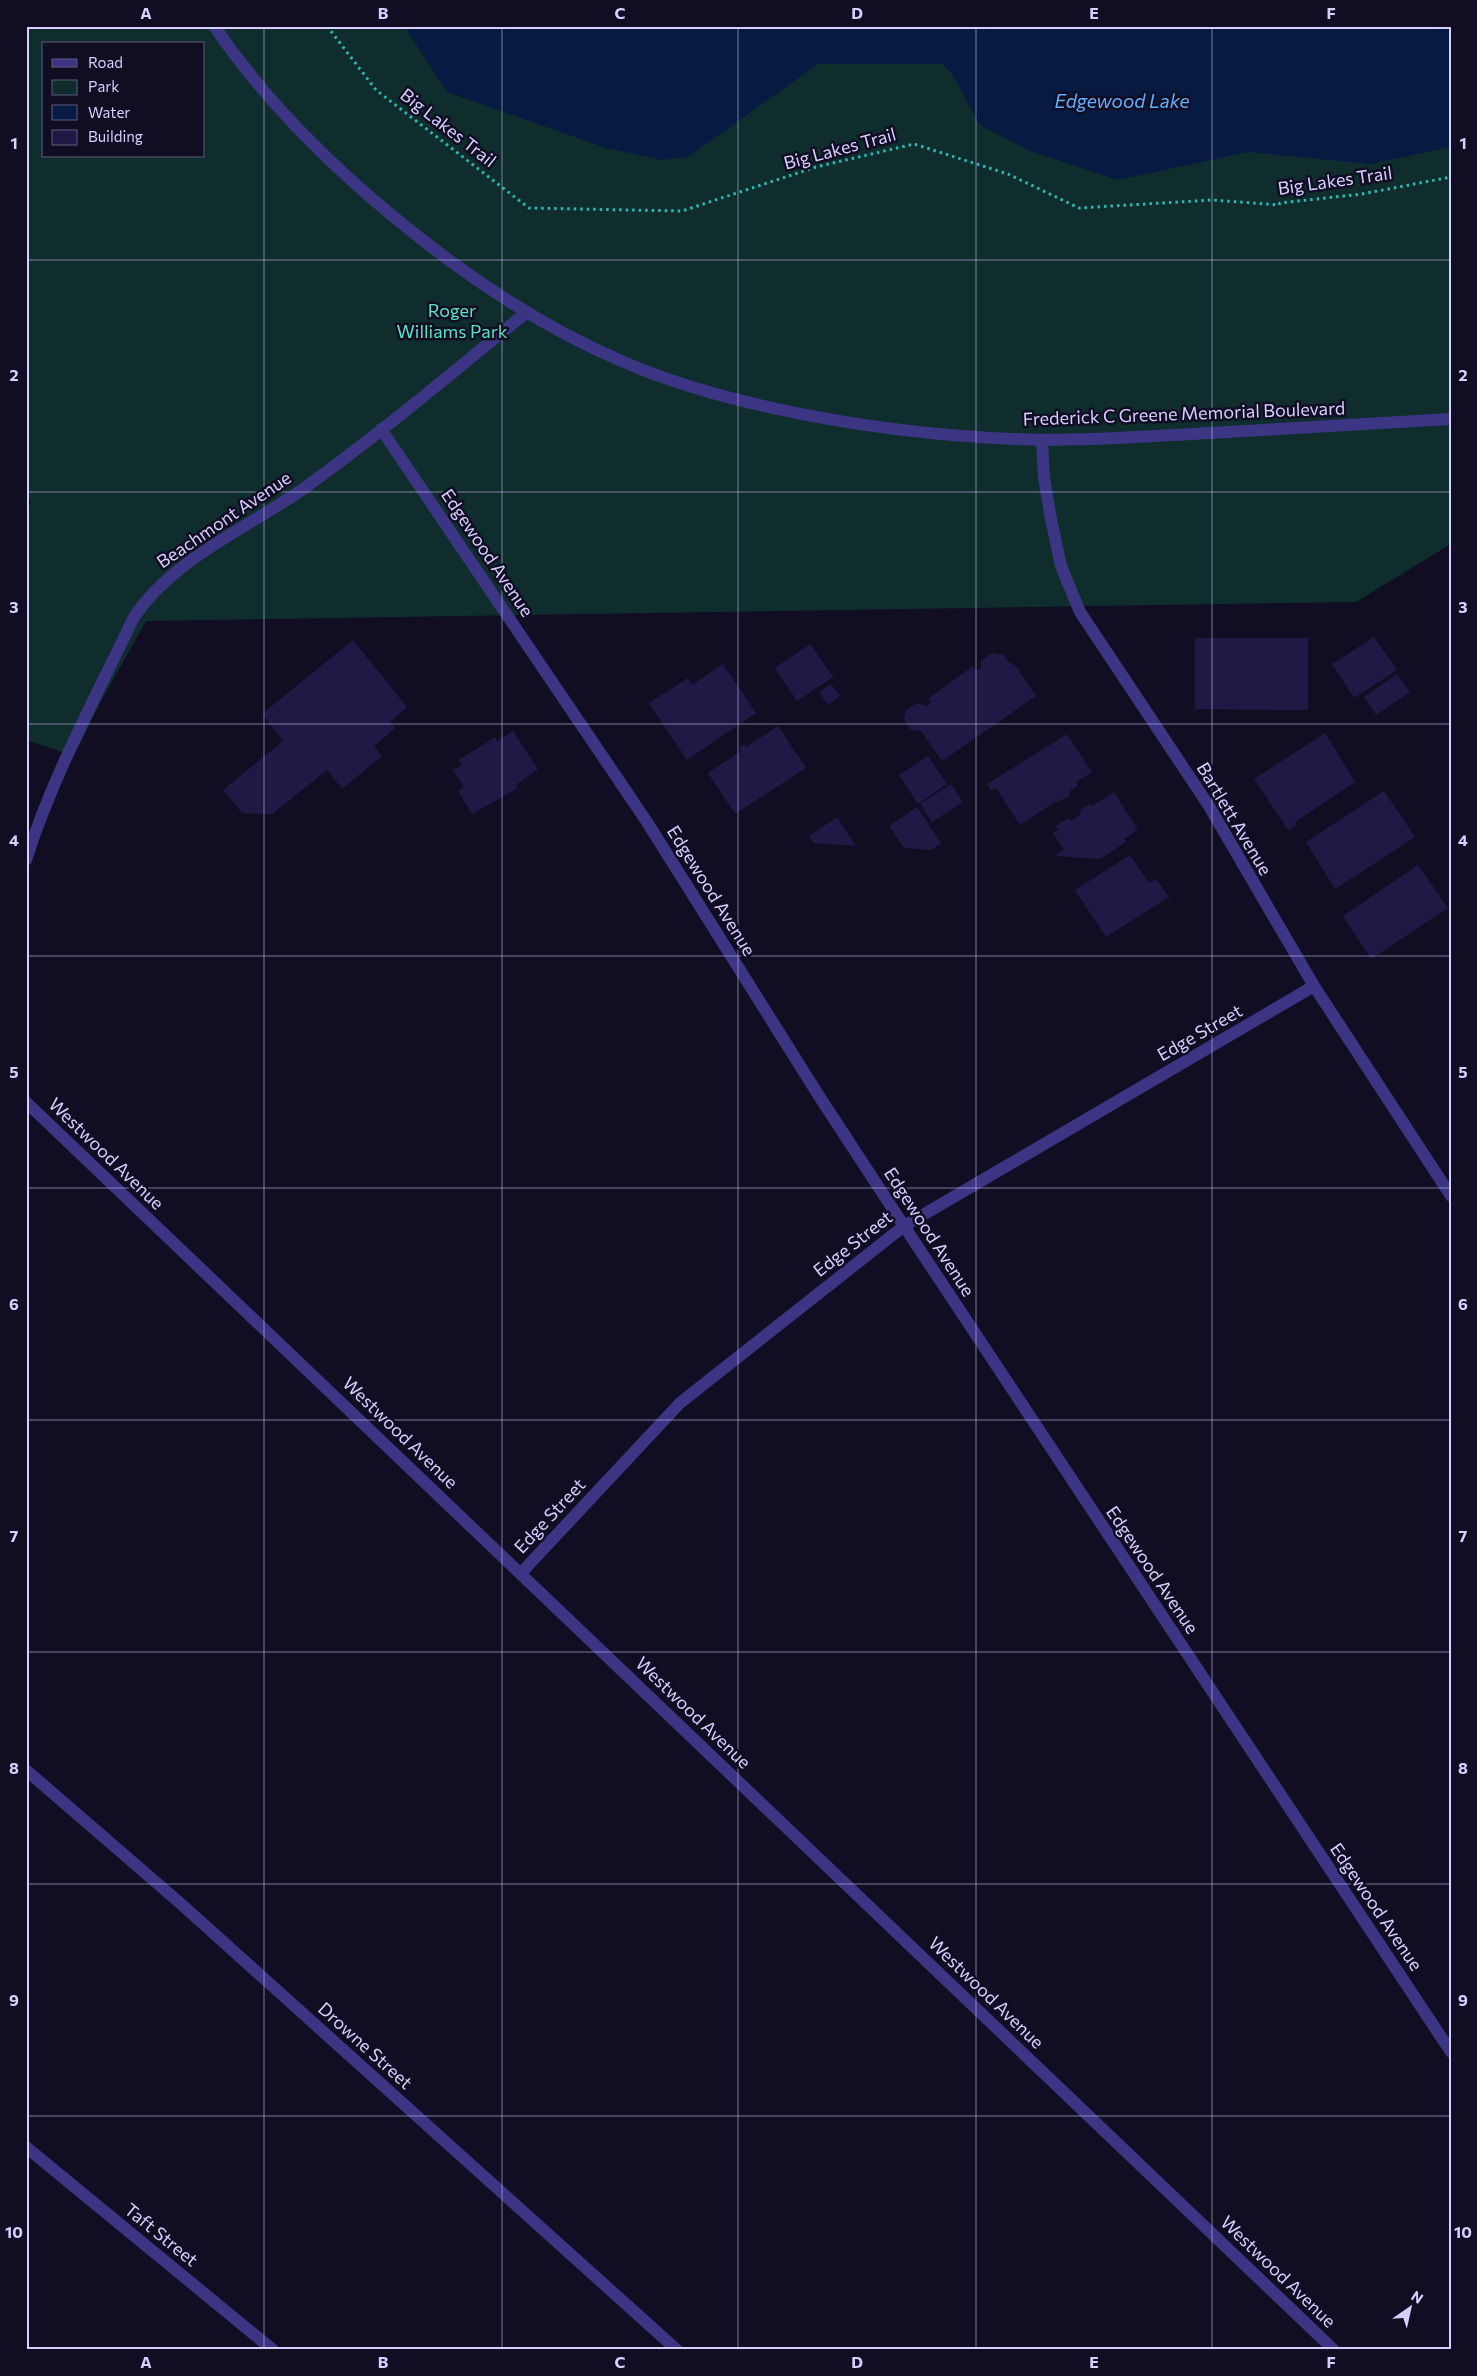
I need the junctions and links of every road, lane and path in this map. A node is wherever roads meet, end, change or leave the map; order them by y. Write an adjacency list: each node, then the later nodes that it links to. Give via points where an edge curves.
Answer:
1 (214, 26): 4 (street, Frederick C Greene Memorial Boulevard, via 263,90 347,176 432,247)
2 (327, 26): 3 (path, Big Lakes Trail, via 376,90 529,208 682,211 816,167 914,144 1008,174 1079,208 1212,200 1279,205)
3 (1451, 177)
4 (527, 312): 6 (street, Beachmont Avenue); 7 (street, Frederick C Greene Memorial Boulevard, via 624,363 666,380 753,404 817,418 926,433)
5 (1451, 419): 7 (street, Frederick C Greene Memorial Boulevard)
6 (381, 429): 8 (street, Beachmont Avenue, via 300,491 180,568 148,597 134,617 62,767); 12 (street, Edgewood Avenue, via 647,822)
7 (1042, 440): 9 (street, Bartlett Avenue, via 1044,478 1061,566 1080,612 1209,806)
8 (26, 860)
9 (1314, 986): 11 (street, Bartlett Avenue); 12 (street, Edge Street)
10 (26, 1102): 13 (street, Westwood Avenue)
11 (1451, 1196)
12 (904, 1226): 13 (street, Edge Street, via 680,1403); 15 (street, Edgewood Avenue)
13 (522, 1573): 19 (street, Westwood Avenue)
14 (26, 1770): 18 (street, Drowne Street, via 180,1903)
15 (1451, 2052)
16 (26, 2147): 17 (street, Taft Street)
17 (273, 2350)
18 (677, 2350)
19 (1334, 2350)

